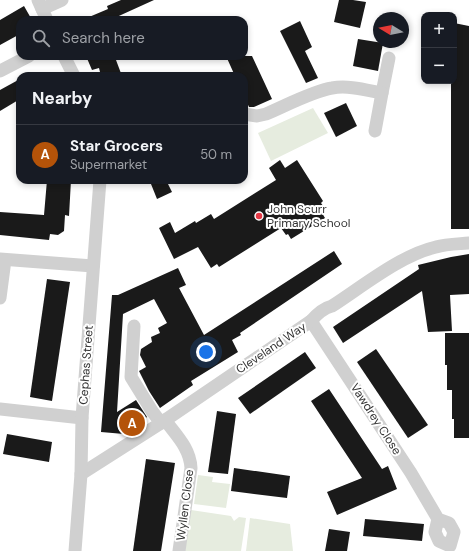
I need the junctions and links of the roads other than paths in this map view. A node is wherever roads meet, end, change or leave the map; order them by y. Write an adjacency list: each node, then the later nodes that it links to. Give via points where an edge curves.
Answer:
1 (62, 0): 2 (street)
2 (42, 10)
3 (389, 58): 8 (street)
4 (21, 60): 6 (street)
5 (66, 60): 7 (street)
6 (0, 71)
7 (72, 72)
8 (382, 94): 9 (street, via 350,88 333,88 266,114); 10 (street)
9 (248, 115)
10 (375, 131)
11 (100, 184): 14 (street, Cephas Street)
12 (469, 243): 16 (street, Cleveland Way, via 434,247 406,258 327,307)
13 (2, 260): 14 (street); 15 (street)
14 (93, 266): 19 (street, Cephas Street)
15 (0, 298)
16 (311, 321): 20 (street, Cleveland Way); 22 (street, Vawdrey Close)
17 (134, 326): 20 (street, Wyllen Close, via 131,377 152,411)
18 (0, 409): 19 (street)
19 (82, 418): 21 (street, Cephas Street)
20 (163, 421): 21 (street, Cleveland Way); 24 (street, Wyllen Close, via 187,450 190,459)
21 (81, 474): 23 (street, Cephas Street)
22 (438, 519)
23 (75, 551)
24 (180, 551)

